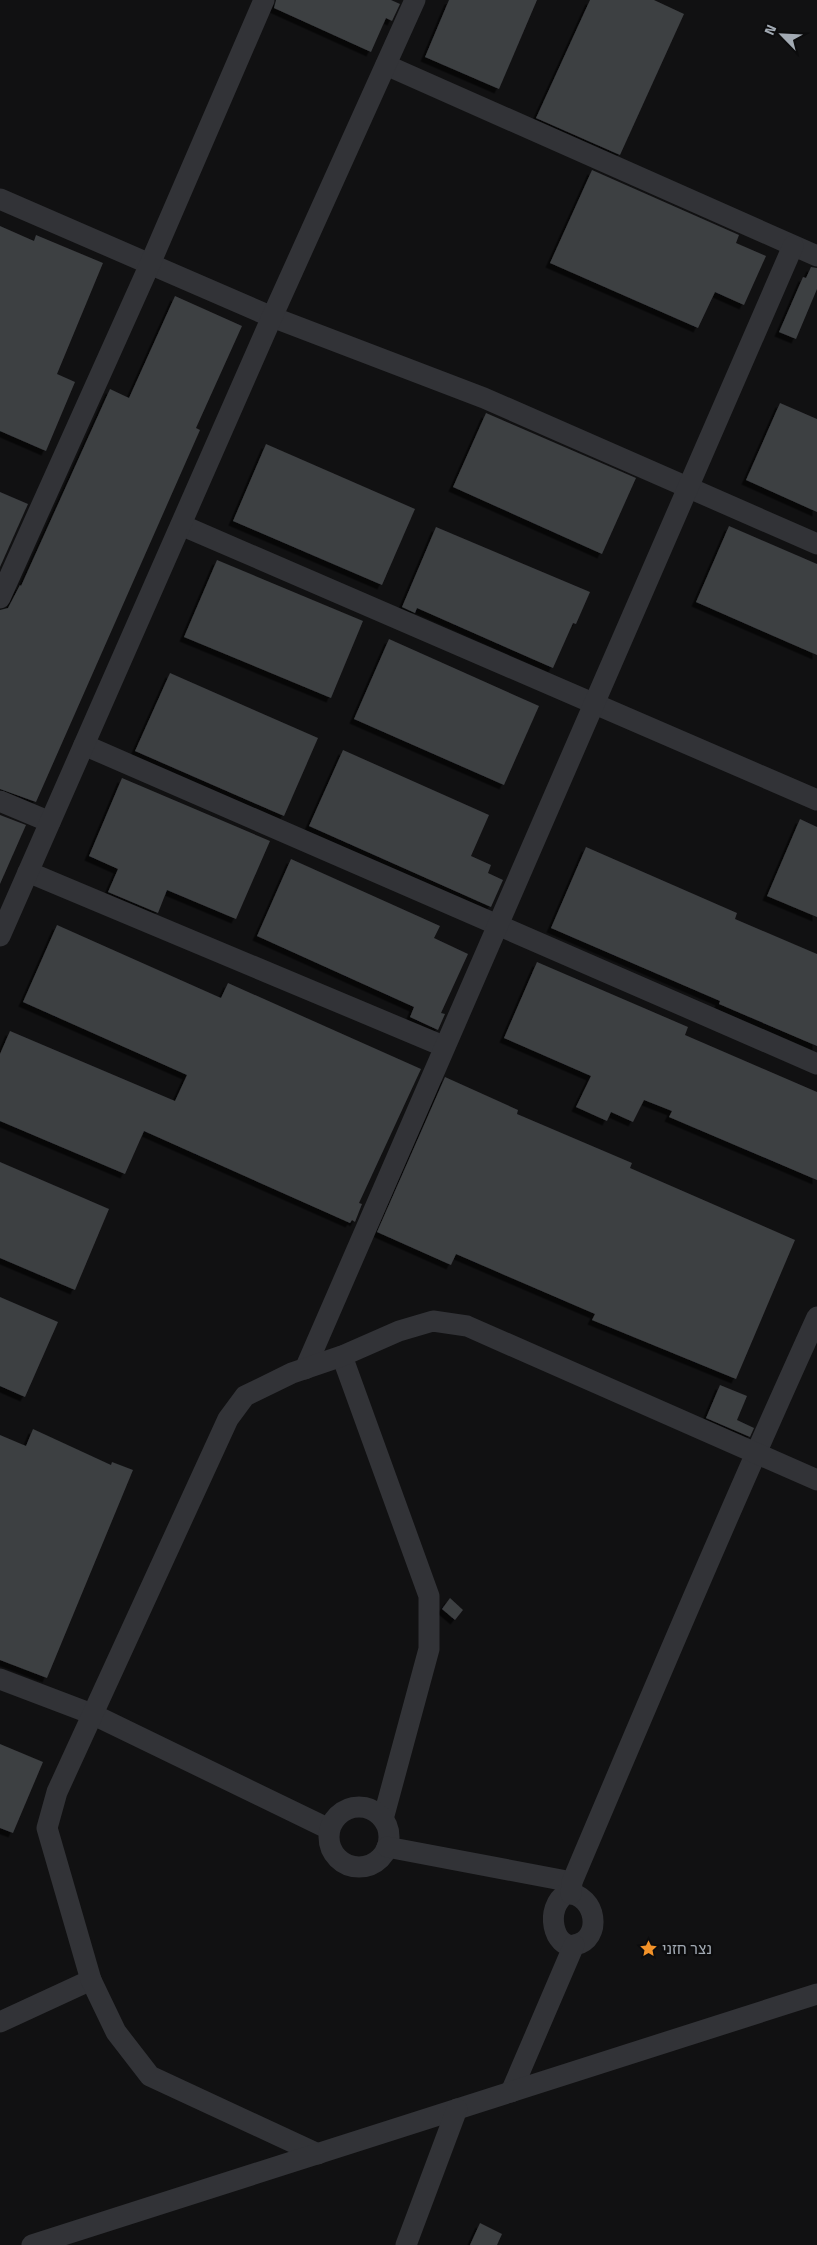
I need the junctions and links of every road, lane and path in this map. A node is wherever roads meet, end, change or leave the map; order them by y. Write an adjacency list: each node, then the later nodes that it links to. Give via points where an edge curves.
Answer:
1 (264, 0): 7 (lane)
2 (415, 0): 3 (lane)
3 (386, 65): 5 (lane); 8 (lane)
4 (0, 199): 7 (lane)
5 (793, 246): 6 (lane); 9 (lane)
6 (817, 256)
7 (150, 264): 8 (lane); 12 (lane)
8 (272, 317): 9 (lane, via 484,398); 10 (lane)
9 (689, 489): 11 (lane); 13 (lane)
10 (181, 525): 13 (lane); 14 (lane)
11 (817, 544)
12 (0, 598)
13 (595, 703): 15 (lane); 19 (lane)
14 (84, 744): 17 (lane); 19 (lane)
15 (817, 800)
16 (0, 801): 17 (lane)
17 (50, 822): 18 (lane)
18 (28, 872): 20 (lane); 21 (lane)
19 (497, 924): 21 (lane); 22 (lane)
20 (0, 936)
21 (443, 1046): 25 (lane)
22 (817, 1064)
23 (817, 1317): 26 (lane)
24 (342, 1356): 25 (lane); 26 (lane, via 399,1331 433,1322 467,1326); 30 (lane, via 429,1596 428,1649)
25 (305, 1368): 29 (lane, via 245,1396 228,1419)
26 (755, 1452): 27 (lane); 33 (lane)
27 (817, 1480)
28 (0, 1679): 29 (lane)
29 (92, 1714): 31 (lane); 35 (lane, via 56,1792 47,1828)
30 (383, 1819): 31 (lane, via 372,1809 347,1808 336,1816); 32 (lane, via 388,1828)
31 (329, 1828): 32 (lane, via 331,1852 340,1862 351,1867 364,1868 376,1863)
32 (387, 1846): 33 (lane)
33 (572, 1888): 34 (lane, via 592,1912 590,1932 584,1941); 34 (lane, via 557,1901 553,1919 554,1931 566,1944)
34 (574, 1945): 38 (lane)
35 (91, 1980): 37 (lane); 40 (lane, via 116,2032 150,2076)
36 (816, 1992): 38 (lane)
37 (0, 2022)
38 (511, 2092): 39 (lane)
39 (457, 2109): 40 (lane); 42 (lane)
40 (318, 2154): 41 (lane)
41 (32, 2245)
42 (406, 2245)

